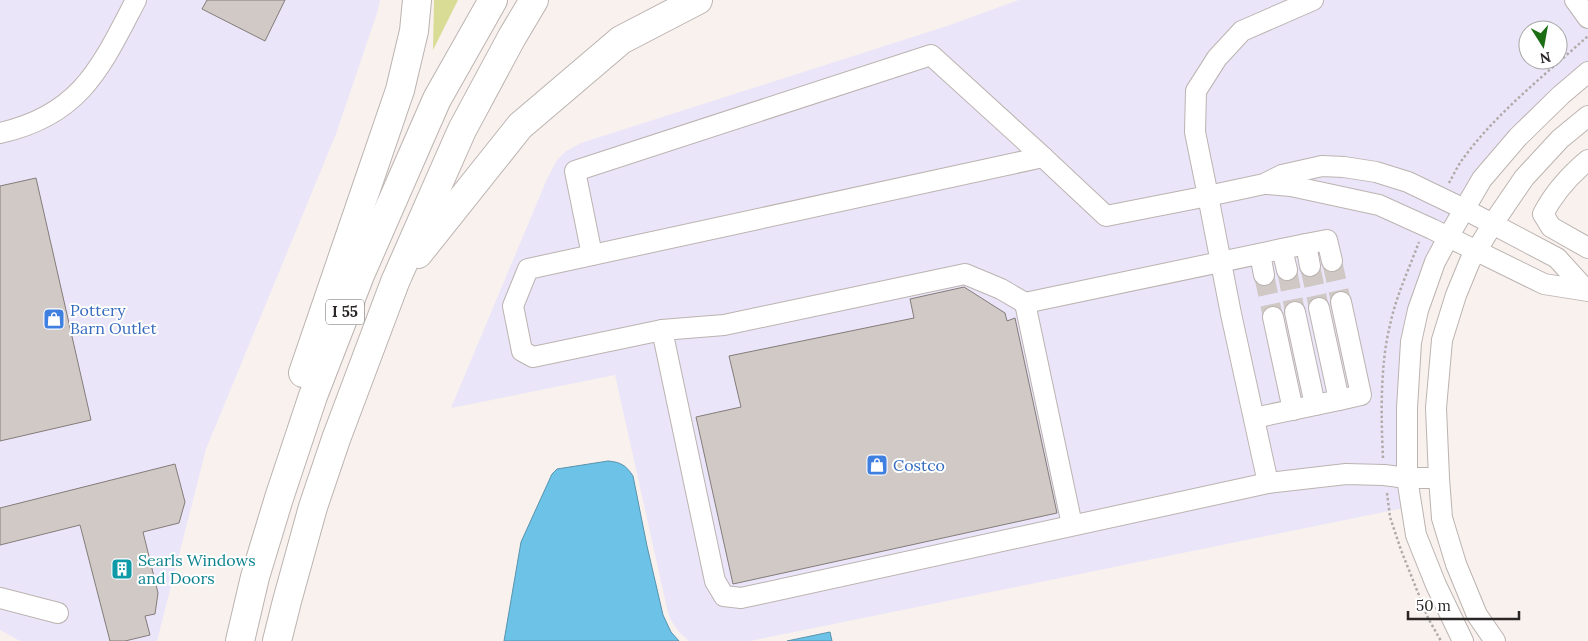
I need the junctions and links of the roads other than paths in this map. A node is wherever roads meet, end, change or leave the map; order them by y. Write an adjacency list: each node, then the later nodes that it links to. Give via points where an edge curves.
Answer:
1 (136, 0): 9 (street, via 100,67 68,102 31,124)
2 (417, 0): 43 (highway, via 414,31 400,90 305,365 284,441)
3 (493, 0): 43 (highway, I 55, via 437,99 360,275 313,396)
4 (534, 0): 28 (highway, I 55, via 462,130)
5 (698, 0): 28 (highway, via 621,40 520,126)
6 (1313, 0): 13 (street, via 1242,31 1217,58 1196,90 1195,132)
7 (1588, 72): 14 (street, via 1518,137 1482,179)
8 (1588, 116): 15 (street, via 1560,139 1524,178)
9 (0, 133)
10 (1043, 157): 13 (street, via 1106,216); 22 (street); 22 (street, via 931,54 575,171)
11 (1584, 167): 18 (street, via 1550,200 1543,214 1552,226)
12 (1264, 184): 13 (street); 14 (street, via 1282,175 1322,166 1344,167 1408,182); 16 (street, via 1291,186 1379,205)
13 (1208, 196): 24 (street)
14 (1464, 209): 15 (street); 16 (street)
15 (1493, 224): 20 (street); 29 (street, via 1556,258)
16 (1448, 236): 20 (street); 40 (street, via 1418,310 1411,342)
17 (1306, 244): 19 (street); 23 (street, via 1327,240); 25 (street)
18 (1588, 248)
19 (1282, 249): 21 (street); 26 (street)
20 (1476, 251): 29 (street, via 1544,284); 41 (street, via 1456,295 1442,340 1436,408)
21 (1260, 254): 24 (street); 27 (street)
22 (592, 255): 35 (street, via 528,269 513,306 522,351 533,357)
23 (1332, 261)
24 (1221, 262): 31 (street); 39 (street)
25 (1310, 266)
26 (1287, 270)
27 (1264, 275)
28 (395, 282): 48 (highway, I 55, via 313,507)
29 (1587, 291)
30 (1341, 302): 36 (street, via 1361,395)
31 (1025, 303): 35 (street, via 965,274 724,325); 44 (street)
32 (1319, 308): 36 (street)
33 (1295, 312): 37 (street)
34 (1273, 317): 38 (street)
35 (662, 330): 44 (street, via 715,581 724,596 741,598)
36 (1339, 400): 37 (street)
37 (1315, 405): 38 (street)
38 (1293, 410): 39 (street)
39 (1254, 418): 42 (street)
40 (1407, 478): 41 (street); 42 (street, via 1346,474); 49 (street, via 1416,535)
41 (1439, 478): 50 (street, via 1442,518 1456,564 1477,615)
42 (1268, 483): 44 (street)
43 (279, 498): 47 (highway, I 55)
44 (1072, 525)
45 (0, 598): 46 (street)
46 (58, 612)
47 (240, 641)
48 (278, 641)
49 (1463, 641)
50 (1496, 641)

